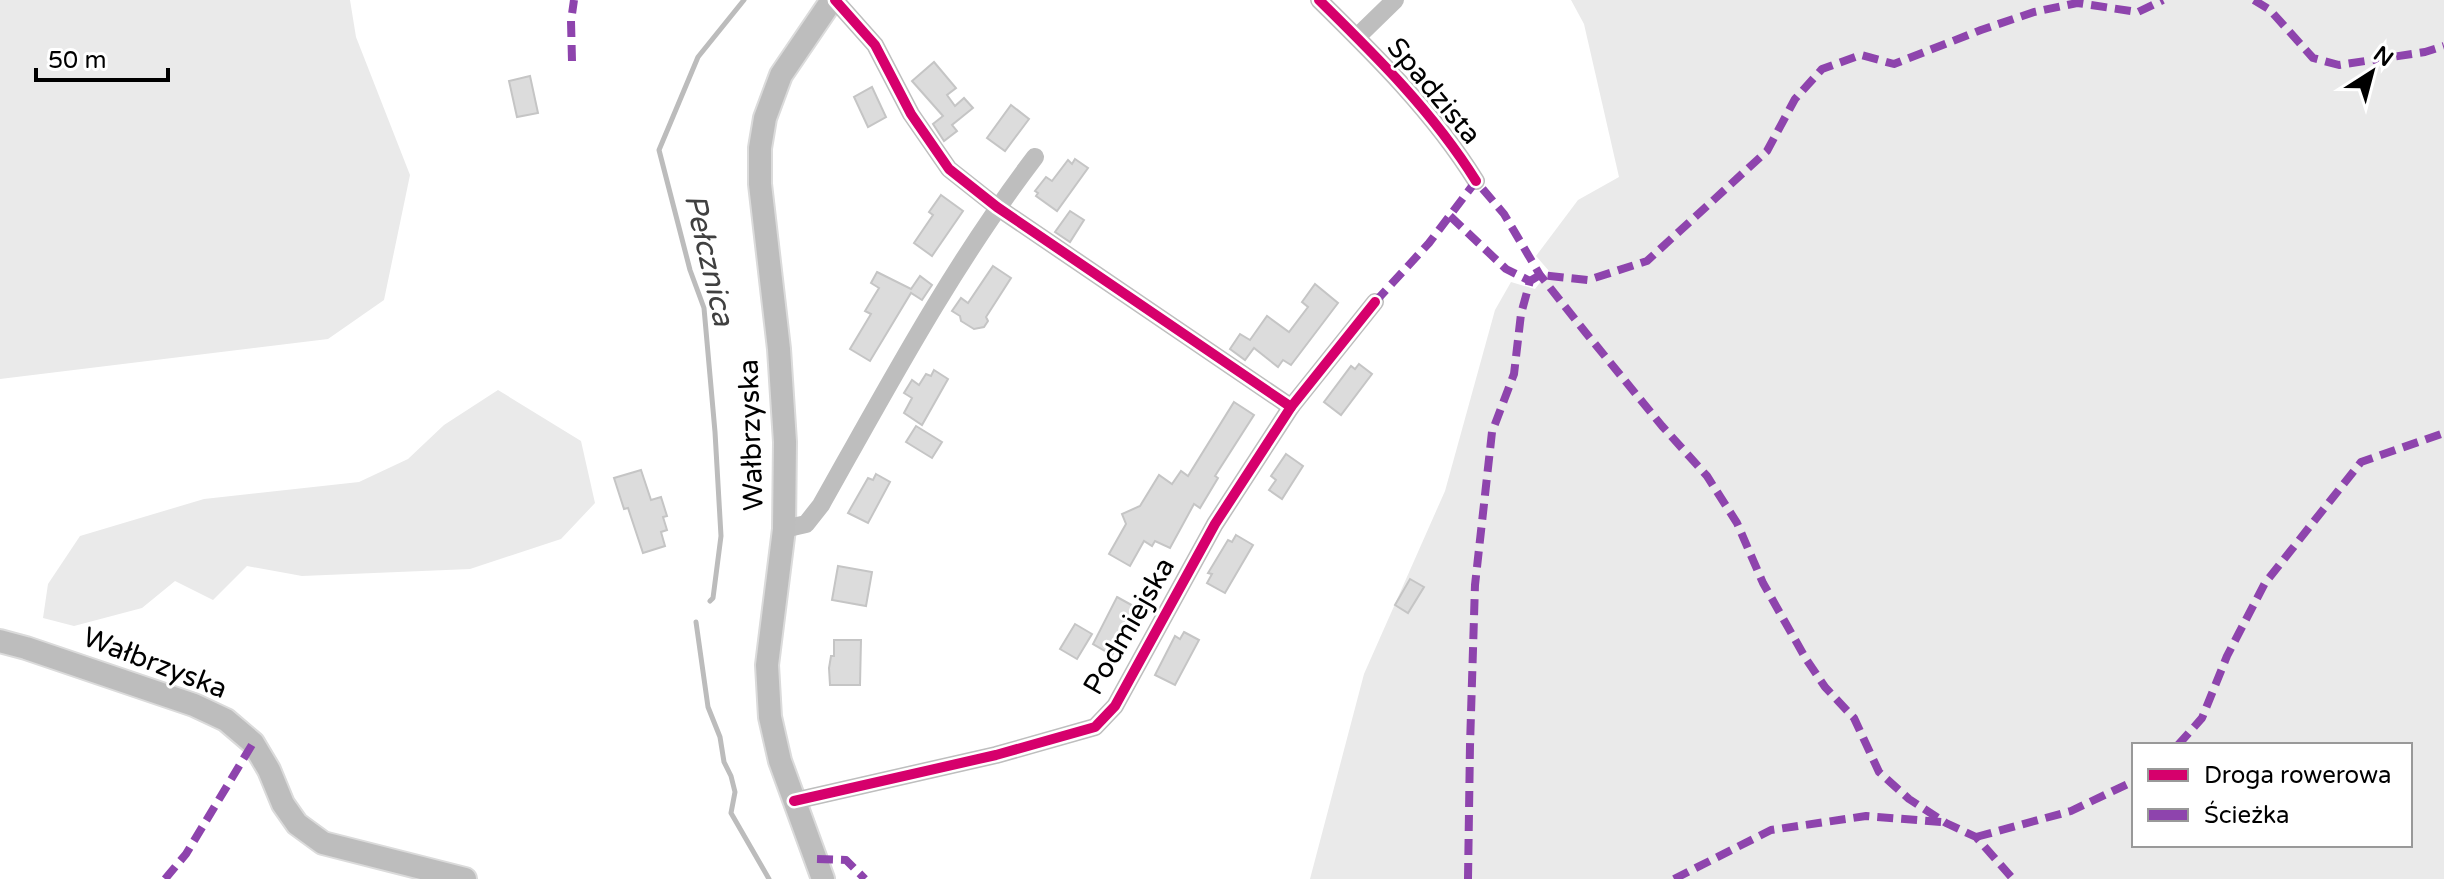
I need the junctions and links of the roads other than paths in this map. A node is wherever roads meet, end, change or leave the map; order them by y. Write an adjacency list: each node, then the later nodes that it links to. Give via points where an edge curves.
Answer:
1 (834, 0): 7 (street, via 875,45 911,114 949,169); 10 (main road, Wałbrzyska, via 781,75 760,148 785,442)
2 (1319, 0): 4 (street, Spadzista)
3 (1395, 0): 4 (street, Spadzista)
4 (1357, 37): 6 (street, Spadzista, via 1417,100)
5 (1035, 157): 7 (street)
6 (1476, 181)
7 (997, 207): 9 (street); 10 (street, via 934,305 821,505 806,524)
8 (1375, 302): 9 (street, Podmiejska)
9 (1291, 407): 12 (street, Podmiejska, via 1215,524 1115,706 1095,727)
10 (784, 529): 12 (main road, Wałbrzyska, via 767,665 770,717)
11 (0, 641): 13 (main road, Wałbrzyska, via 153,690 226,720 253,743 297,824 323,843)
12 (794, 801): 14 (main road, Wałbrzyska)
13 (465, 879)
14 (823, 879)

